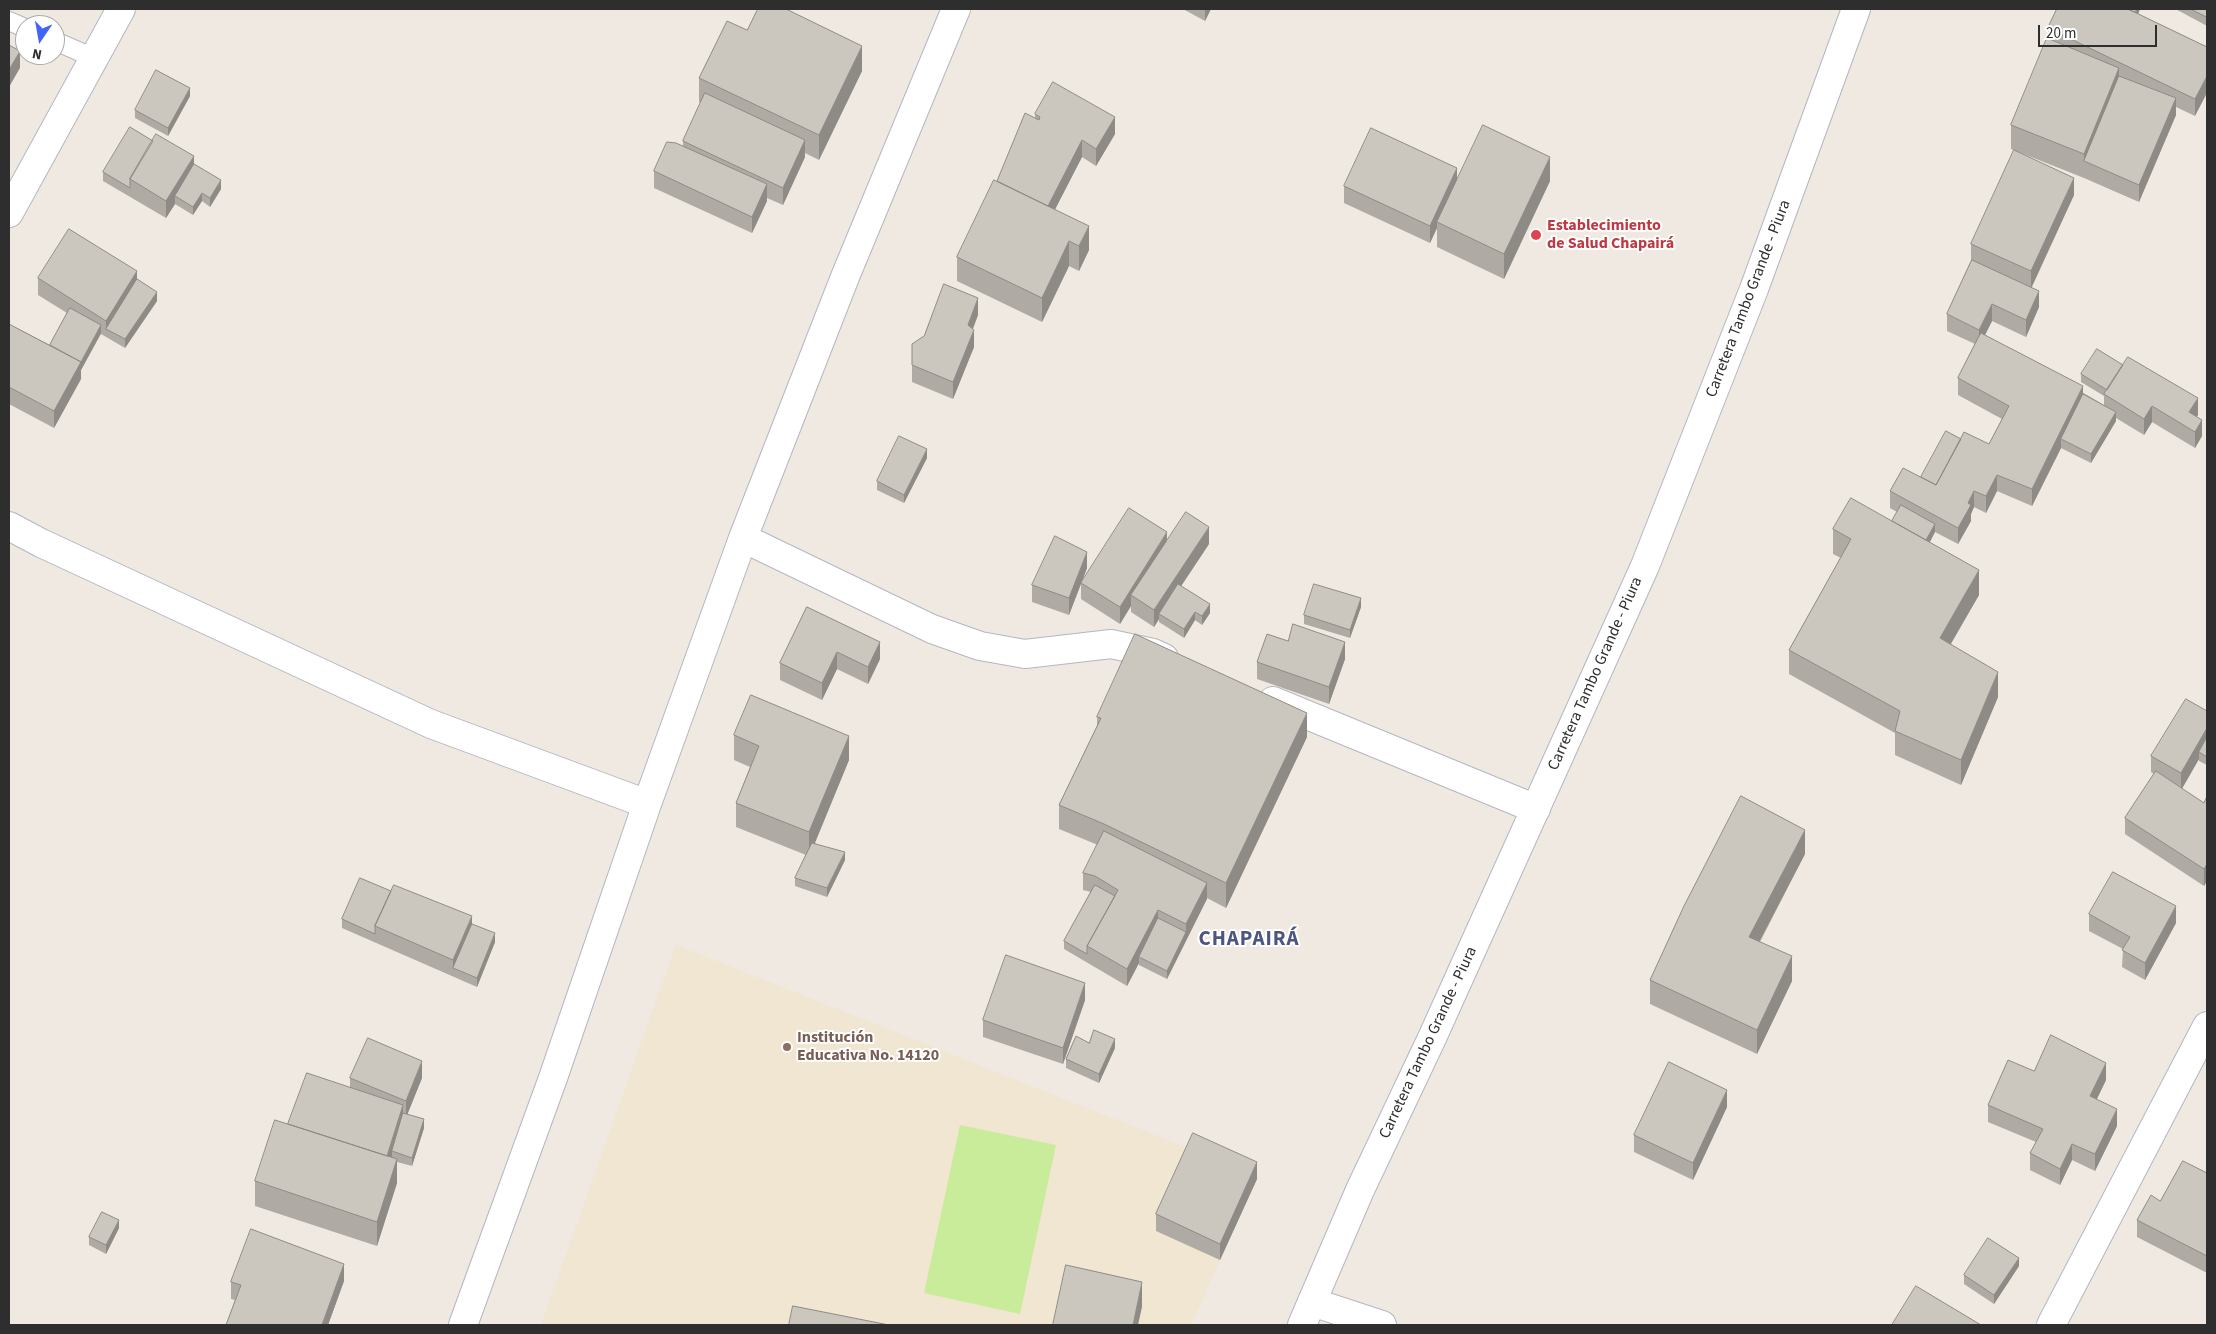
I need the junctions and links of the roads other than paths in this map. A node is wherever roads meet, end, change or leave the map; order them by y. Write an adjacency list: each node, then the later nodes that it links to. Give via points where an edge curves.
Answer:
1 (121, 9): 5 (street)
2 (956, 9): 8 (street)
3 (1856, 9): 12 (street, Carretera Tambo Grande - Piura, via 1754,289 1645,566)
4 (65, 45): 5 (lane)
5 (94, 58): 6 (street)
6 (9, 213)
7 (9, 526): 11 (street, via 431,724)
8 (743, 538): 9 (street, via 932,628 980,646 1025,654 1111,644 1153,653); 11 (street)
9 (1188, 667)
10 (1250, 692): 12 (street)
11 (647, 804): 15 (street, via 553,1078)
12 (1536, 809): 14 (street, Carretera Tambo Grande - Piura, via 1360,1190)
13 (2207, 1026): 17 (street)
14 (1307, 1314): 16 (street)
15 (463, 1325)
16 (1382, 1325)
17 (2051, 1325)

